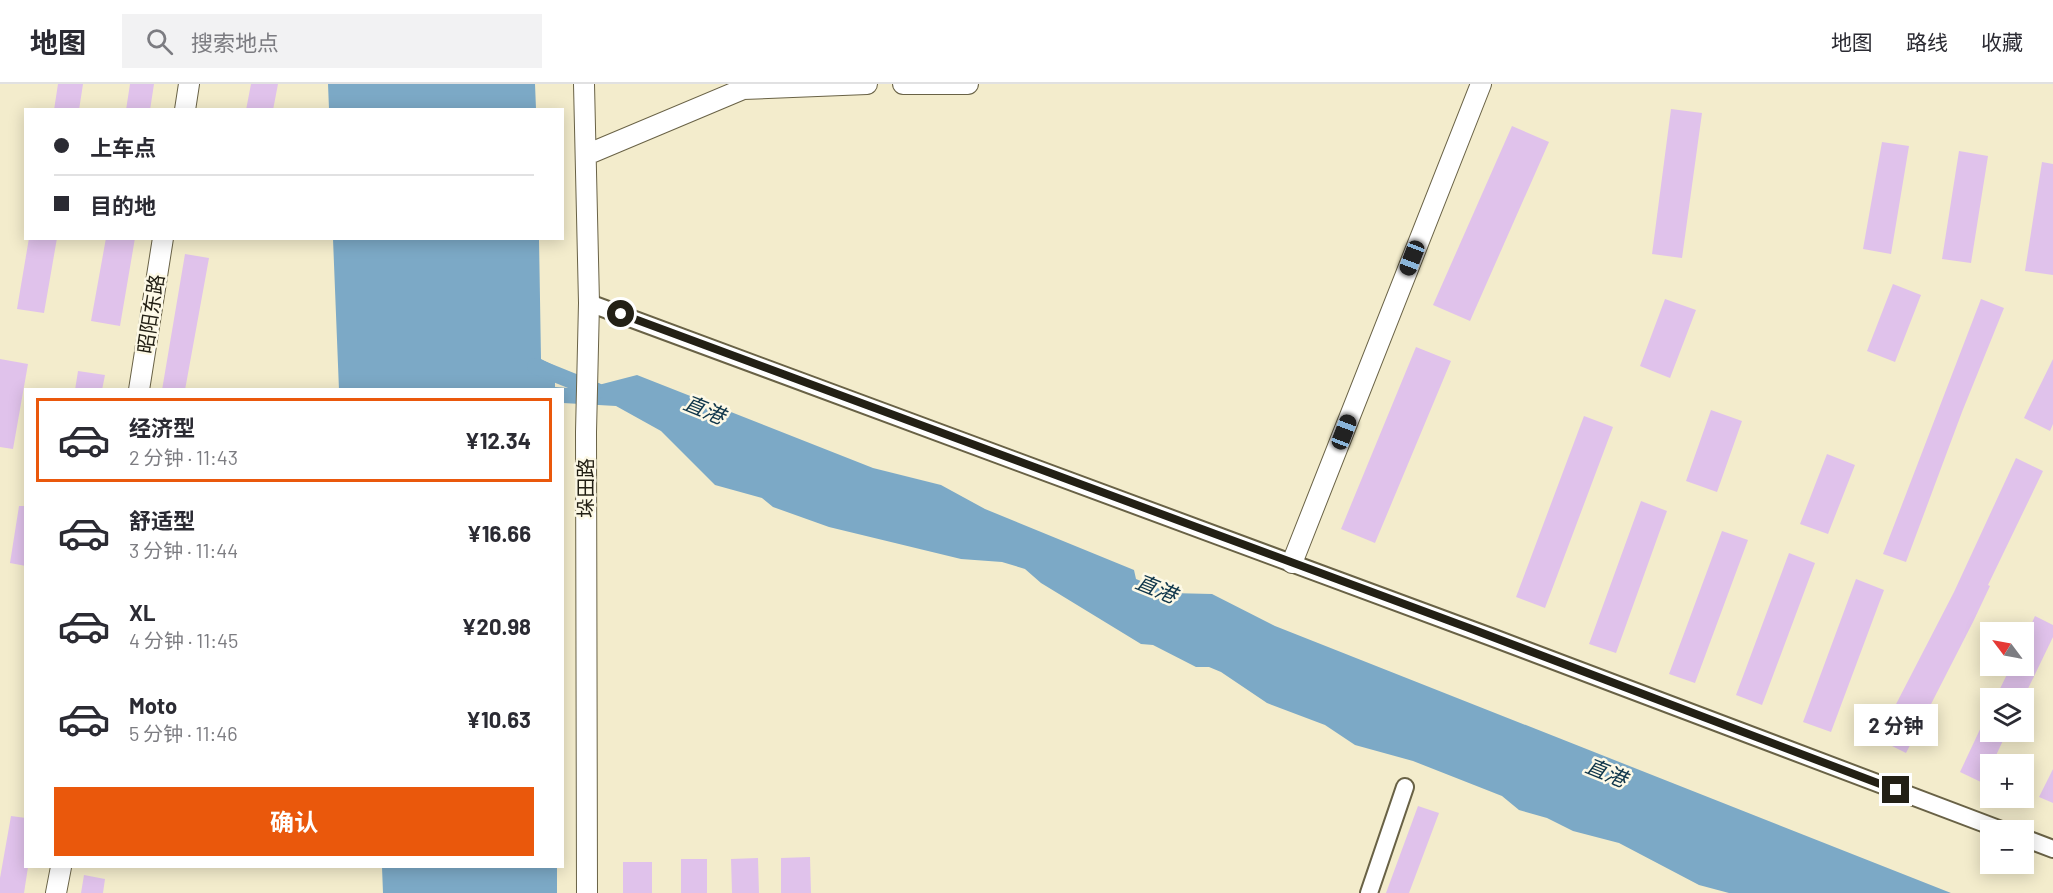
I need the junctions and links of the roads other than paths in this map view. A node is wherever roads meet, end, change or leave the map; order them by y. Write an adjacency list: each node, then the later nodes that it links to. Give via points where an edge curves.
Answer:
1 (189, 84): 7 (street)
2 (584, 84): 8 (street, 垛田路)
3 (867, 84): 8 (street, via 743,89)
4 (903, 84): 5 (street)
5 (968, 84)
6 (1481, 84): 12 (street)
7 (185, 108)
8 (586, 155): 10 (street, 垛田路)
9 (164, 240): 11 (street, 昭阳东路)
10 (589, 303): 12 (street); 19 (street, 垛田路)
11 (139, 388)
12 (1292, 563): 14 (street)
13 (1405, 787): 20 (street)
14 (1980, 822)
15 (2034, 842): 16 (street)
16 (2053, 849)
17 (61, 868): 18 (street)
18 (56, 893)
19 (587, 893)
20 (1369, 893)

